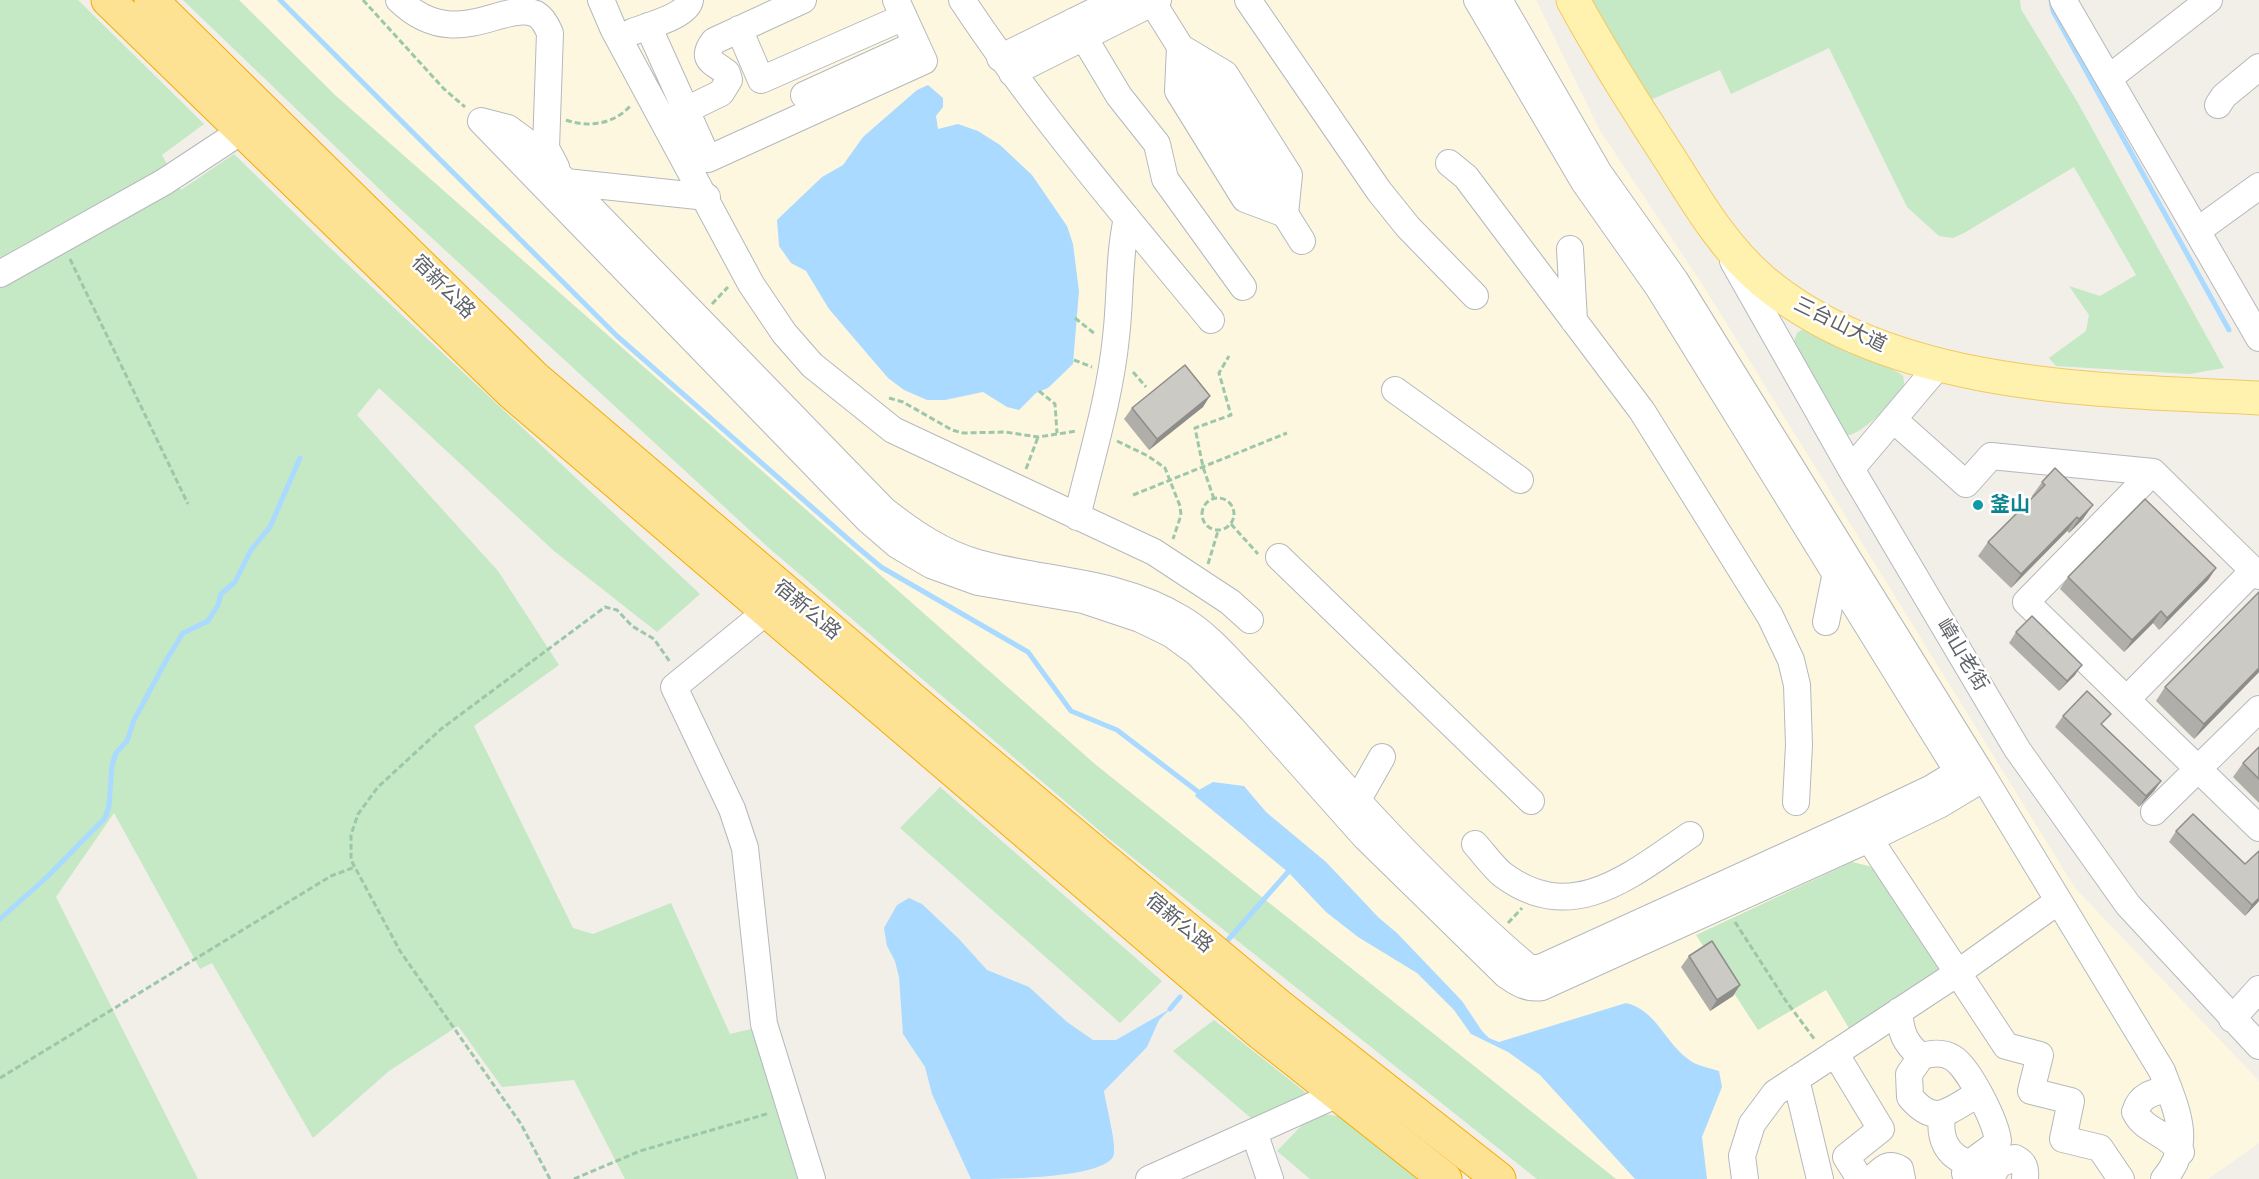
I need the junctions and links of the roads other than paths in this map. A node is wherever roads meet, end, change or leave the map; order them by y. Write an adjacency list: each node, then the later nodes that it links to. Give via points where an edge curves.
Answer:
1 (108, 0): 27 (highway, 宿新公路)
2 (151, 0): 90 (highway, 宿新公路, via 534,377 1279,1006)
3 (399, 0): 30 (street, via 420,17 445,23 473,22 517,11 537,15 550,33 546,148)
4 (601, 0): 20 (street)
5 (690, 0): 17 (street, via 678,14)
6 (803, 0): 18 (street)
7 (962, 0): 21 (street)
8 (1117, 0): 19 (street)
9 (1248, 0): 39 (street, via 1379,190)
10 (1477, 0): 52 (street, via 1584,182 1658,287)
11 (1499, 0): 61 (street, via 1599,173 1675,280)
12 (1572, 0): 33 (main road, 三台山大道)
13 (2063, 0): 23 (street)
14 (2209, 0): 23 (street)
15 (1154, 1): 19 (street); 35 (street)
16 (900, 9): 18 (street, via 761,80); 25 (street, via 924,61 708,159)
17 (648, 26): 20 (street); 25 (street)
18 (739, 29): 25 (street, via 714,41 708,49 712,64 727,73 727,86 721,93)
19 (1079, 29): 21 (street); 38 (street, via 1119,96 1157,144 1166,179)
20 (618, 37): 31 (street)
21 (1006, 65): 32 (street)
22 (2259, 67): 24 (street)
23 (2109, 78): 34 (street)
24 (2218, 105)
25 (686, 110)
26 (481, 121): 30 (street, via 508,128 527,142)
27 (243, 130): 37 (street, via 164,182); 54 (highway, 宿新公路, via 512,393)
28 (1449, 163): 41 (street, via 1466,177)
29 (2259, 186): 34 (street)
30 (559, 188): 31 (street); 64 (street, via 868,520 897,545 931,565 978,582 1083,600 1171,634 1197,653); 64 (street, via 697,319 884,510 909,530 978,563 1090,583 1147,601 1183,619 1210,640 1266,698)
31 (706, 197): 50 (street, via 744,271 784,333 812,365 849,397 893,430)
32 (1126, 218): 40 (street); 50 (street, via 1119,254 1116,336)
33 (1715, 230): 43 (main road, 三台山大道, via 1761,280 1810,314 1885,348); 47 (street, 嶂山老街)
34 (2197, 231): 42 (street)
35 (1302, 241)
36 (1570, 249): 41 (street)
37 (0, 274)
38 (1243, 287)
39 (1474, 296)
40 (1211, 321)
41 (1574, 321): 63 (street, via 1654,430 1770,616 1791,660 1797,685)
42 (2259, 338)
43 (1940, 364): 45 (main road, 三台山大道, via 2031,384); 46 (street)
44 (1395, 390): 49 (street)
45 (2259, 398)
46 (1894, 420): 47 (street); 48 (street, via 1965,484 1991,456)
47 (1851, 469): 74 (street, 嶂山老街, via 2017,749 2128,905)
48 (2152, 472): 53 (street); 57 (street, via 2026,602)
49 (1520, 480)
50 (1077, 517): 55 (street, via 1163,558 1230,602)
51 (1271, 558): 62 (street)
52 (1836, 572): 56 (street); 67 (street, via 1958,772)
53 (2256, 573): 57 (street)
54 (767, 611): 80 (highway, 宿新公路, via 1257,1030); 86 (street, via 674,687 732,809 745,848 764,1024)
55 (1250, 620)
56 (1826, 622)
57 (2127, 699): 60 (street)
58 (2259, 709): 60 (street)
59 (1382, 757): 64 (street)
60 (2198, 769): 65 (street); 66 (street)
61 (1984, 778): 67 (street, via 1939,805); 70 (street)
62 (1531, 801)
63 (1796, 802)
64 (1350, 807): 67 (street, via 1380,826 1530,969); 67 (street, via 1506,975 1530,988 1542,987 1724,905)
65 (2154, 812)
66 (2259, 828)
67 (1863, 831): 71 (street)
68 (1690, 835): 69 (street, via 1615,886 1581,896 1553,895 1502,874)
69 (1475, 844)
70 (2058, 902): 71 (street); 79 (street, via 2104,972)
71 (1959, 972): 73 (street); 99 (street, via 2006,1046 2040,1055 2031,1091 2071,1101 2063,1139 2100,1148)
72 (2259, 989): 74 (street)
73 (1899, 1011): 76 (street); 77 (street, via 1900,1034)
74 (2232, 1019): 75 (street, 嶂山老街)
75 (2259, 1046)
76 (1832, 1056): 78 (street); 93 (street, via 1881,1129 1846,1157)
77 (1921, 1057): 81 (street, via 1942,1054 1954,1058); 82 (street, via 1909,1074 1910,1097 1932,1115)
78 (1797, 1079): 91 (street, via 1775,1094 1752,1124 1742,1156); 92 (street)
79 (2169, 1089): 84 (street, via 2180,1119); 84 (street, via 2146,1096 2137,1103 2135,1112 2140,1122 2171,1138)
80 (1338, 1094): 83 (street); 89 (highway, 宿新公路)
81 (1978, 1094): 82 (street); 85 (street, via 1997,1129 1998,1141)
82 (1942, 1115): 85 (street, via 1942,1142)
83 (1254, 1132): 87 (street); 88 (street)
84 (2181, 1152): 100 (street)
85 (1968, 1171)
86 (812, 1179)
87 (1149, 1179)
88 (1270, 1179)
89 (1445, 1179)
90 (1499, 1179)
91 (1745, 1179)
92 (1820, 1179)
93 (1860, 1179)
94 (1871, 1179): 95 (street, via 1885,1166 1893,1165 1900,1169)
95 (1903, 1179): 96 (street)
96 (1910, 1179)
97 (1990, 1179): 98 (street, via 1999,1164 2015,1158 2026,1169)
98 (2025, 1179)
99 (2121, 1179)
100 (2164, 1179)

